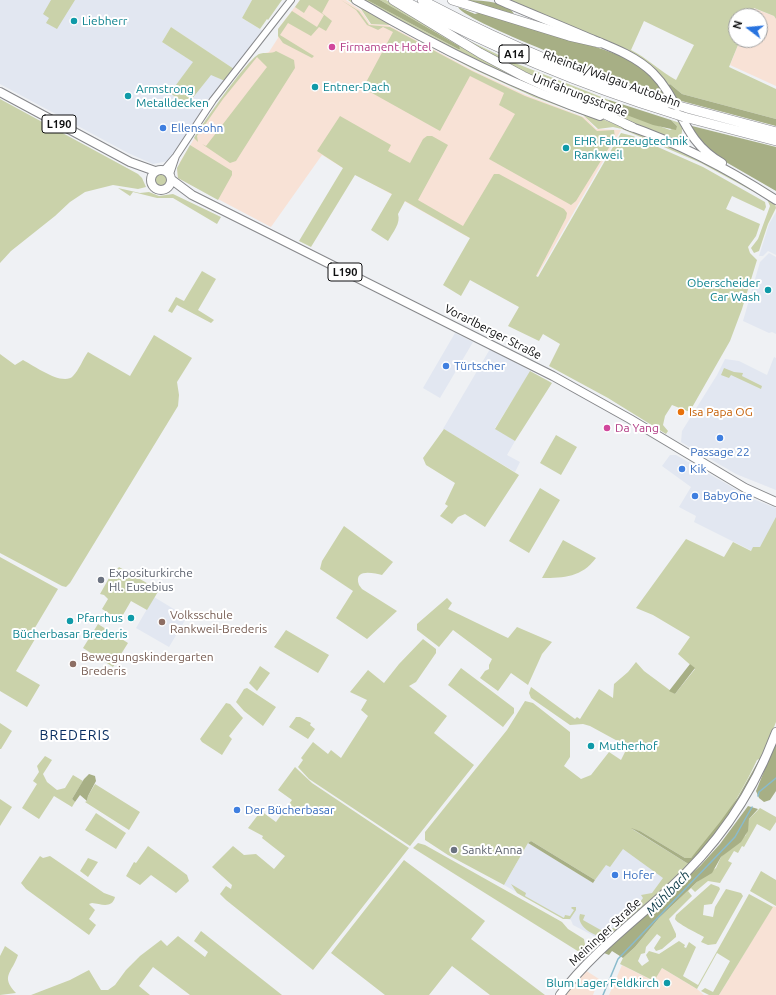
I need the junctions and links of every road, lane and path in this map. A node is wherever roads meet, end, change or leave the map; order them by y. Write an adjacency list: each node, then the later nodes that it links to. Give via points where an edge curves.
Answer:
1 (291, 0): 17 (street, via 213,100 176,156)
2 (356, 0): 13 (main road, Umfahrungsstraße, via 413,33 488,71 572,106)
3 (393, 0): 13 (highway, via 486,56)
4 (404, 0): 10 (highway, Rheintal/Walgau Autobahn / A14, via 498,48 555,72)
5 (422, 0): 10 (highway, Rheintal/Walgau Autobahn / A14, via 501,39)
6 (452, 0): 8 (highway)
7 (499, 0): 8 (main road)
8 (600, 43): 18 (main road, via 636,60 652,72 666,91 688,132 706,153)
9 (0, 92): 16 (main road, Vorarlberger Straße / L190)
10 (631, 96): 11 (highway, Rheintal/Walgau Autobahn / A14)
11 (644, 100): 12 (highway, Rheintal/Walgau Autobahn / A14); 12 (highway, Rheintal/Walgau Autobahn / A14, bridge, via 670,103)
12 (677, 110): 14 (highway, Rheintal/Walgau Autobahn / A14); 15 (highway, Rheintal/Walgau Autobahn / A14, bridge, via 684,117)
13 (632, 127): 19 (main road, Umfahrungsstraße, via 699,157 750,183)
14 (776, 132)
15 (776, 141)
16 (153, 174): 17 (main road, Vorarlberger Straße / L190); 17 (main road, Vorarlberger Straße / L190, via 151,183 155,188 163,190)
17 (168, 178): 20 (main road, Vorarlberger Straße / L190, via 192,195 536,367 630,419 745,488)
18 (776, 195)
19 (776, 200)
20 (776, 502)
21 (776, 732): 22 (main road, Meininger Straße, via 747,797 716,840 690,870 594,956)
22 (560, 995)

